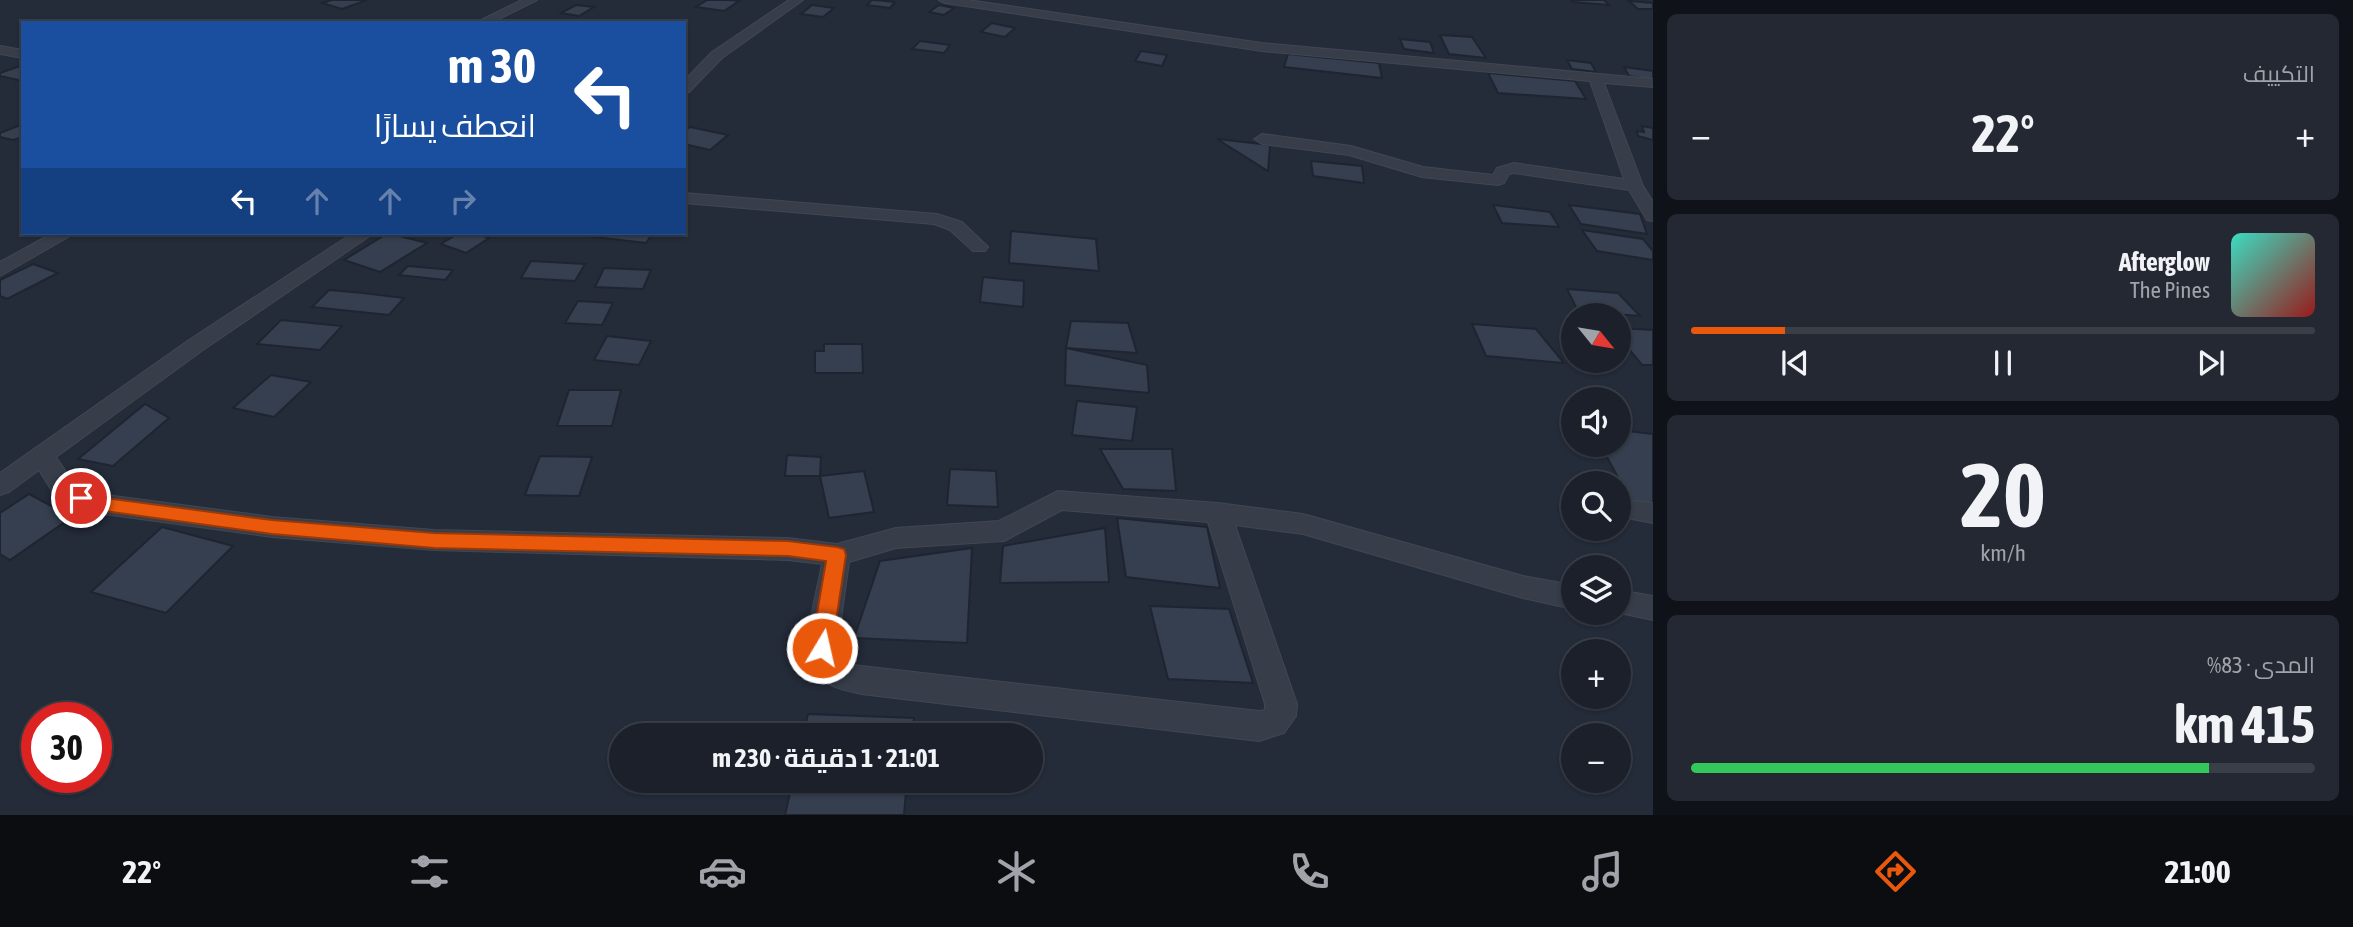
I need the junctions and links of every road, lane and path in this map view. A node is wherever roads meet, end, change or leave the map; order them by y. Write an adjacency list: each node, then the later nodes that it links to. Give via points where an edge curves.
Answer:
1 (531, 0): 5 (street)
2 (797, 0): 10 (street, via 717,55)
3 (946, 0): 4 (street)
4 (977, 2): 8 (street, via 1262,47)
5 (485, 21)
6 (0, 50): 7 (street)
7 (21, 54)
8 (1596, 78): 9 (street); 12 (street)
9 (1653, 83)
10 (686, 87)
11 (1262, 139): 12 (street, via 1351,151 1397,166 1485,181 1498,180 1503,171 1514,168)
12 (1635, 186): 14 (street)
13 (686, 198): 17 (street, via 937,219 956,226)
14 (1653, 216)
15 (62, 235): 18 (street)
16 (362, 235): 19 (street, via 196,345)
17 (979, 247)
18 (0, 270)
19 (43, 456): 20 (street); 22 (street, via 66,492 97,503 272,527 434,540 788,548)
20 (0, 486)
21 (1218, 513): 22 (street, via 1058,500 1004,531 897,538); 22 (street, via 1281,704 1280,716 1273,723 1259,726 847,677 823,661); 23 (street, via 1303,524)
22 (837, 555)
23 (1561, 595)
24 (1631, 604): 25 (street)
25 (1653, 608)

